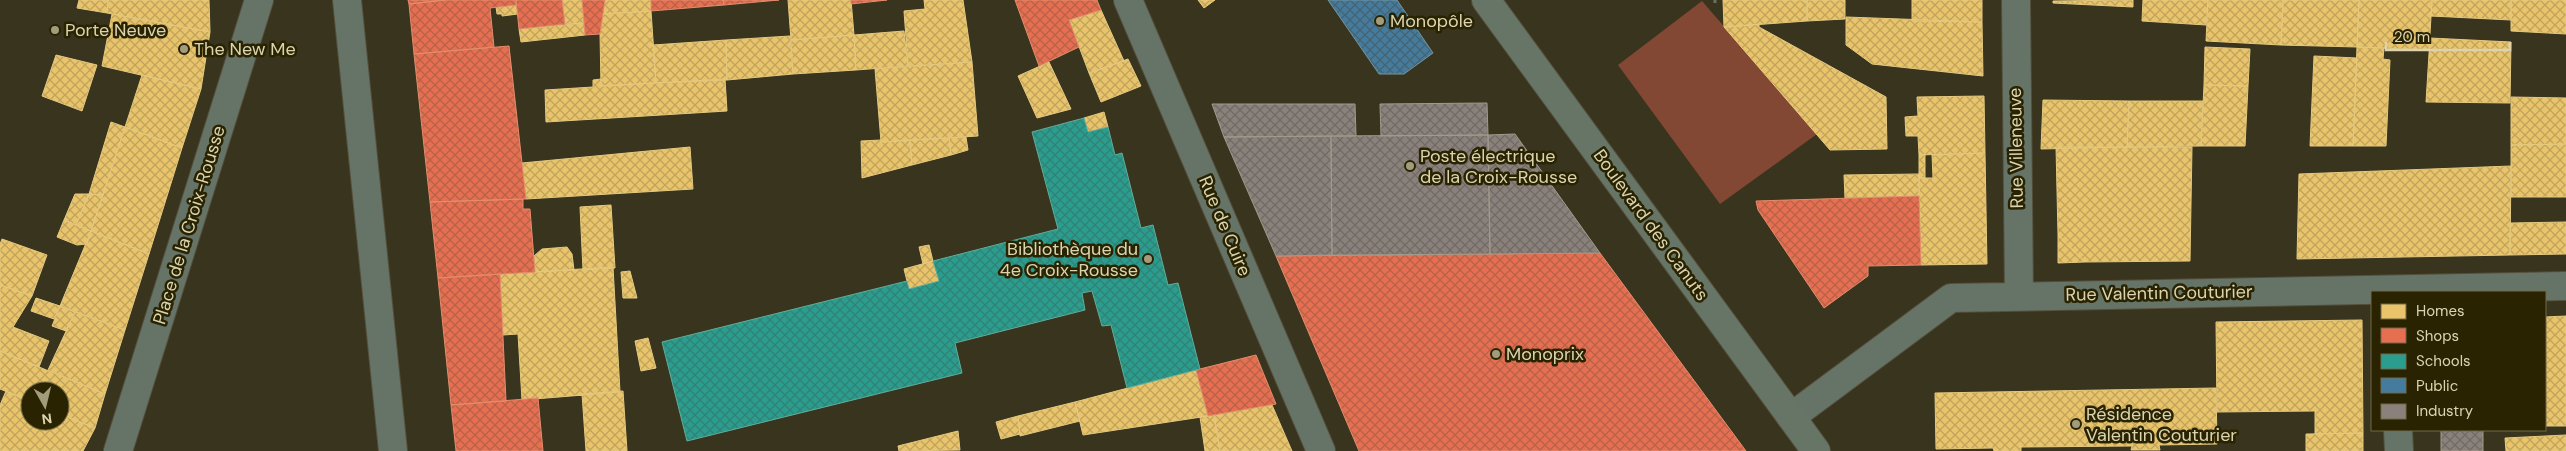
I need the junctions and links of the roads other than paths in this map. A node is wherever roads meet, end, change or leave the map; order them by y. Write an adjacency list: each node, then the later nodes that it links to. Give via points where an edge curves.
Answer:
1 (260, 0): 11 (street, Place de la Croix-Rousse)
2 (347, 0): 12 (street)
3 (1128, 0): 13 (street, Rue de Cuire)
4 (1486, 0): 9 (main road, Boulevard des Canuts)
5 (2016, 0): 8 (street, Rue Villeneuve)
6 (2566, 286): 7 (street, Rue Valentin Couturier)
7 (2397, 290): 8 (street, Rue Valentin Couturier)
8 (2018, 296): 9 (street, Rue Valentin Couturier, via 1951,298)
9 (1791, 417): 14 (main road, Boulevard des Canuts)
10 (2398, 431): 15 (street)
11 (118, 451)
12 (393, 451)
13 (1322, 451)
14 (1816, 451)
15 (2399, 451)

